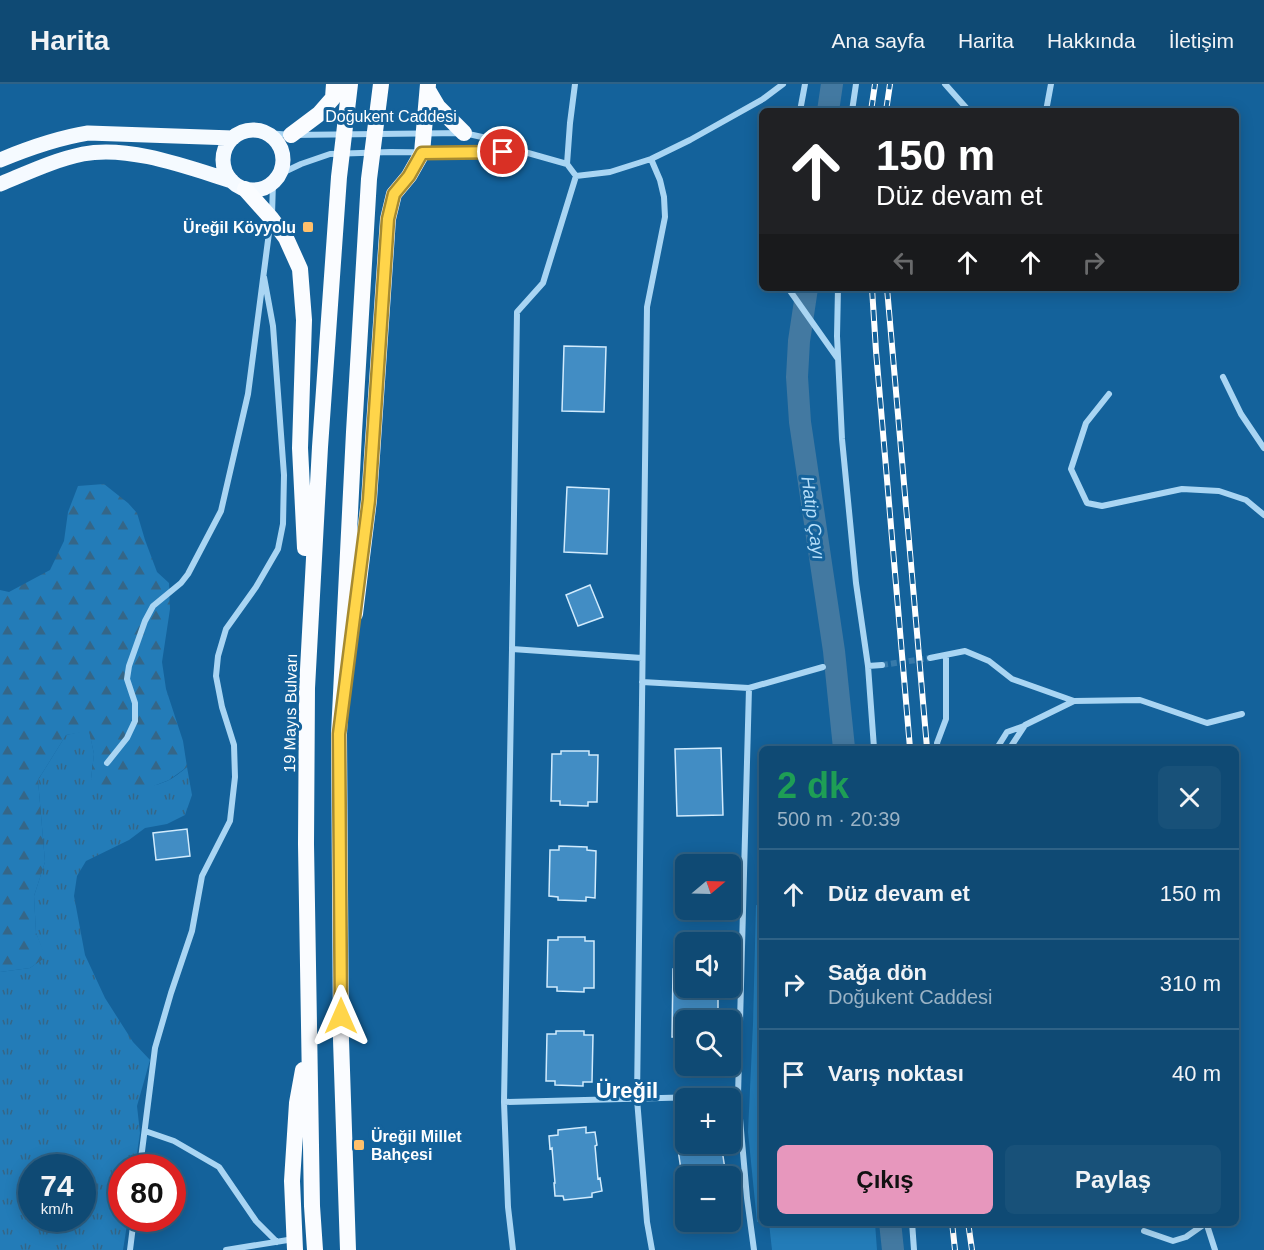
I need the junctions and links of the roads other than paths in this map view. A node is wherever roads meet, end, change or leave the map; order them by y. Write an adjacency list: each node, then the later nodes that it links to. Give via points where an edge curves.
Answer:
1 (334, 84): 18 (highway, via 333,98)
2 (350, 84): 46 (highway, 19 Mayıs Bulvarı, via 339,177)
3 (381, 84): 51 (highway, via 369,179)
4 (575, 84): 24 (street)
5 (783, 84): 22 (street, via 763,99)
6 (805, 84): 11 (street)
7 (856, 84): 12 (street)
8 (945, 84): 13 (street)
9 (1051, 84): 14 (street)
10 (428, 87): 16 (highway); 17 (highway, via 438,107)
11 (801, 108)
12 (852, 108)
13 (966, 108)
14 (1047, 108)
15 (267, 133): 18 (street, Doğukent Caddesi); 19 (main road, via 251,130); 26 (main road, via 283,156)
16 (424, 133): 17 (street, Doğukent Caddesi); 18 (street, Doğukent Caddesi); 21 (highway)
17 (464, 133): 20 (street, Doğukent Caddesi)
18 (291, 135)
19 (233, 138): 23 (main road, via 88,133 45,142); 28 (main road, via 227,146 224,164 226,173)
20 (521, 151): 21 (street); 24 (street)
21 (422, 153): 26 (street, via 330,154); 51 (highway, via 394,194 388,219 369,500)
22 (651, 159): 25 (street, via 610,172); 40 (street, via 660,180 665,217 647,307)
23 (0, 160)
24 (567, 164): 25 (street)
25 (576, 176): 38 (street, via 543,283 517,312)
26 (277, 178): 28 (main road, via 265,188 255,190); 29 (street)
27 (0, 184): 28 (main road, via 62,159 108,152 176,164)
28 (238, 185): 29 (highway)
29 (271, 218): 30 (street); 46 (highway, via 286,238 300,269 304,320 300,448)
30 (264, 277): 56 (street, via 248,394 221,511 188,574 153,606 145,621 127,679 135,703 135,721); 63 (street, via 273,326 284,475 283,524 278,549 226,628 218,656 216,676 234,745 230,821 202,876 192,931 155,1048)
31 (790, 291): 33 (street)
32 (838, 291): 33 (street)
33 (838, 360): 43 (street, via 854,572)
34 (1223, 377): 36 (street, via 1240,414)
35 (1109, 394): 37 (street, via 1086,423 1071,469 1087,503 1102,506 1182,489 1219,491 1246,500)
36 (1264, 448)
37 (1264, 515)
38 (512, 649): 40 (street); 61 (street)
39 (946, 655): 41 (street); 48 (street, via 965,651 989,661 1012,679); 53 (street, via 946,719)
40 (642, 658): 45 (street)
41 (930, 658)
42 (882, 664): 43 (street)
43 (868, 666): 52 (street)
44 (823, 667): 47 (street)
45 (642, 682): 47 (street); 60 (street)
46 (307, 688): 57 (highway, 19 Mayıs Bulvarı)
47 (750, 688): 58 (street)
48 (1074, 701): 49 (street, via 1140,700 1208,723); 50 (street)
49 (1242, 714)
50 (1025, 725): 54 (street, via 1007,732); 55 (street)
51 (339, 734): 75 (highway, via 341,1040)
52 (874, 746)
53 (938, 746)
54 (998, 746)
55 (1011, 746)
56 (107, 763)
57 (309, 1031): 71 (highway, via 297,1103 292,1181); 74 (highway, 19 Mayıs Bulvarı)
58 (738, 1088)
59 (675, 1098): 60 (street)
60 (637, 1099): 61 (street); 77 (street)
61 (504, 1102): 76 (street)
62 (741, 1130): 78 (street)
63 (145, 1131): 64 (street); 70 (street, via 174,1141 219,1167 256,1221)
64 (142, 1154)
65 (912, 1226): 79 (street)
66 (1202, 1226): 68 (street, via 1173,1241)
67 (1207, 1226): 80 (street)
68 (1144, 1231)
69 (132, 1232): 72 (street)
70 (277, 1242): 71 (street); 73 (street)
71 (295, 1245)
72 (130, 1250)
73 (226, 1250)
74 (315, 1250)
75 (348, 1250)
76 (513, 1250)
77 (652, 1250)
78 (754, 1250)
79 (914, 1250)
80 (1215, 1250)

